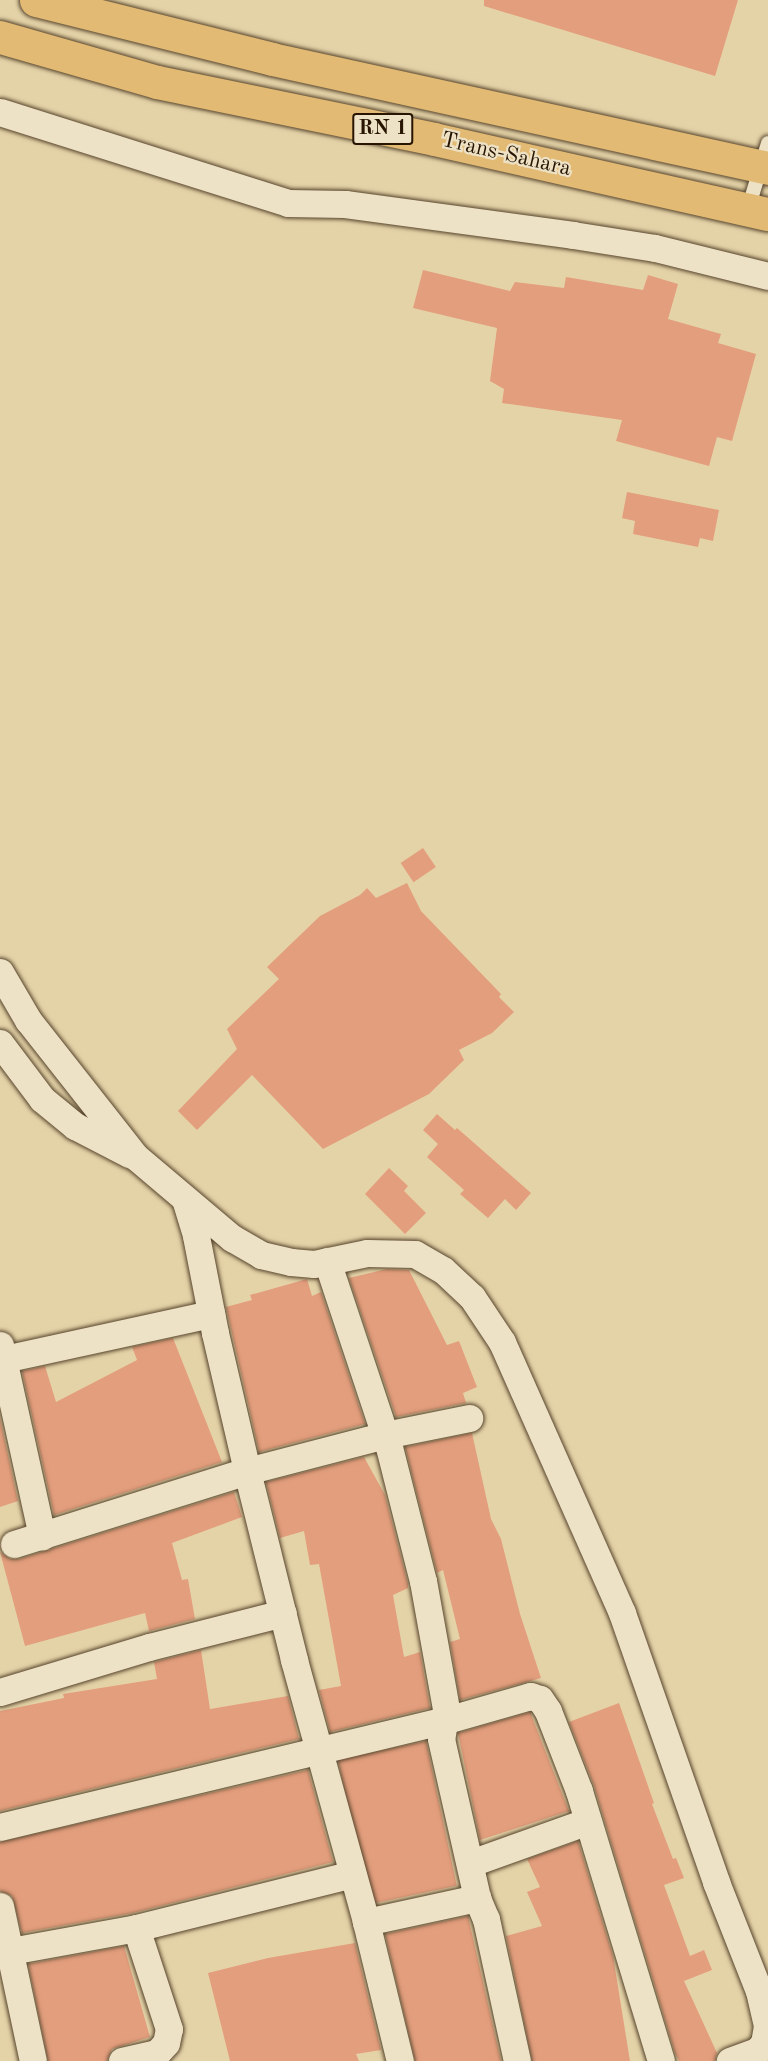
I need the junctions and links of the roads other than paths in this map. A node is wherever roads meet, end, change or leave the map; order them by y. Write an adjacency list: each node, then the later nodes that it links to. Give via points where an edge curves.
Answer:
1 (36, 0): 4 (highway, Trans-Sahara / RN 1, via 284,62)
2 (0, 37): 5 (highway, Trans-Sahara / RN 1, via 157,82)
3 (0, 112): 6 (street, via 288,203 345,204 573,235 655,248)
4 (766, 159): 5 (lane)
5 (758, 212)
6 (768, 276)
7 (0, 972): 9 (street, via 28,1020)
8 (0, 1043): 9 (street, via 42,1100 75,1126)
9 (136, 1157): 10 (street)
10 (184, 1198): 11 (street, via 232,1238 261,1255 291,1262); 12 (street, via 196,1236)
11 (327, 1261): 15 (street); 37 (street, via 367,1253 415,1254 443,1270 472,1297 502,1342 622,1613 716,1882 759,1991 767,2026 764,2043 757,2051)
12 (211, 1314): 13 (street); 16 (street)
13 (2, 1352): 17 (street)
14 (469, 1418): 15 (street)
15 (385, 1435): 16 (street); 21 (street, via 423,1581 446,1709)
16 (247, 1471): 17 (street); 19 (street)
17 (42, 1536): 18 (street)
18 (14, 1544)
19 (283, 1613): 20 (street, via 149,1647); 22 (street)
20 (0, 1692)
21 (443, 1721): 22 (street); 23 (street, via 530,1696 540,1699 548,1711); 25 (street, via 441,1739)
22 (318, 1749): 24 (street); 26 (street)
23 (588, 1821): 25 (street); 36 (street)
24 (0, 1827)
25 (471, 1863): 27 (street)
26 (352, 1874): 29 (street); 30 (street)
27 (477, 1898): 29 (street); 35 (street, via 486,1919)
28 (0, 1906): 31 (street)
29 (366, 1922): 34 (street)
30 (136, 1928): 31 (street); 33 (street, via 169,2029 166,2043 157,2053)
31 (9, 1952): 32 (street)
32 (33, 2061)
33 (122, 2061)
34 (400, 2061)
35 (517, 2061)
36 (662, 2061)
37 (730, 2061)

